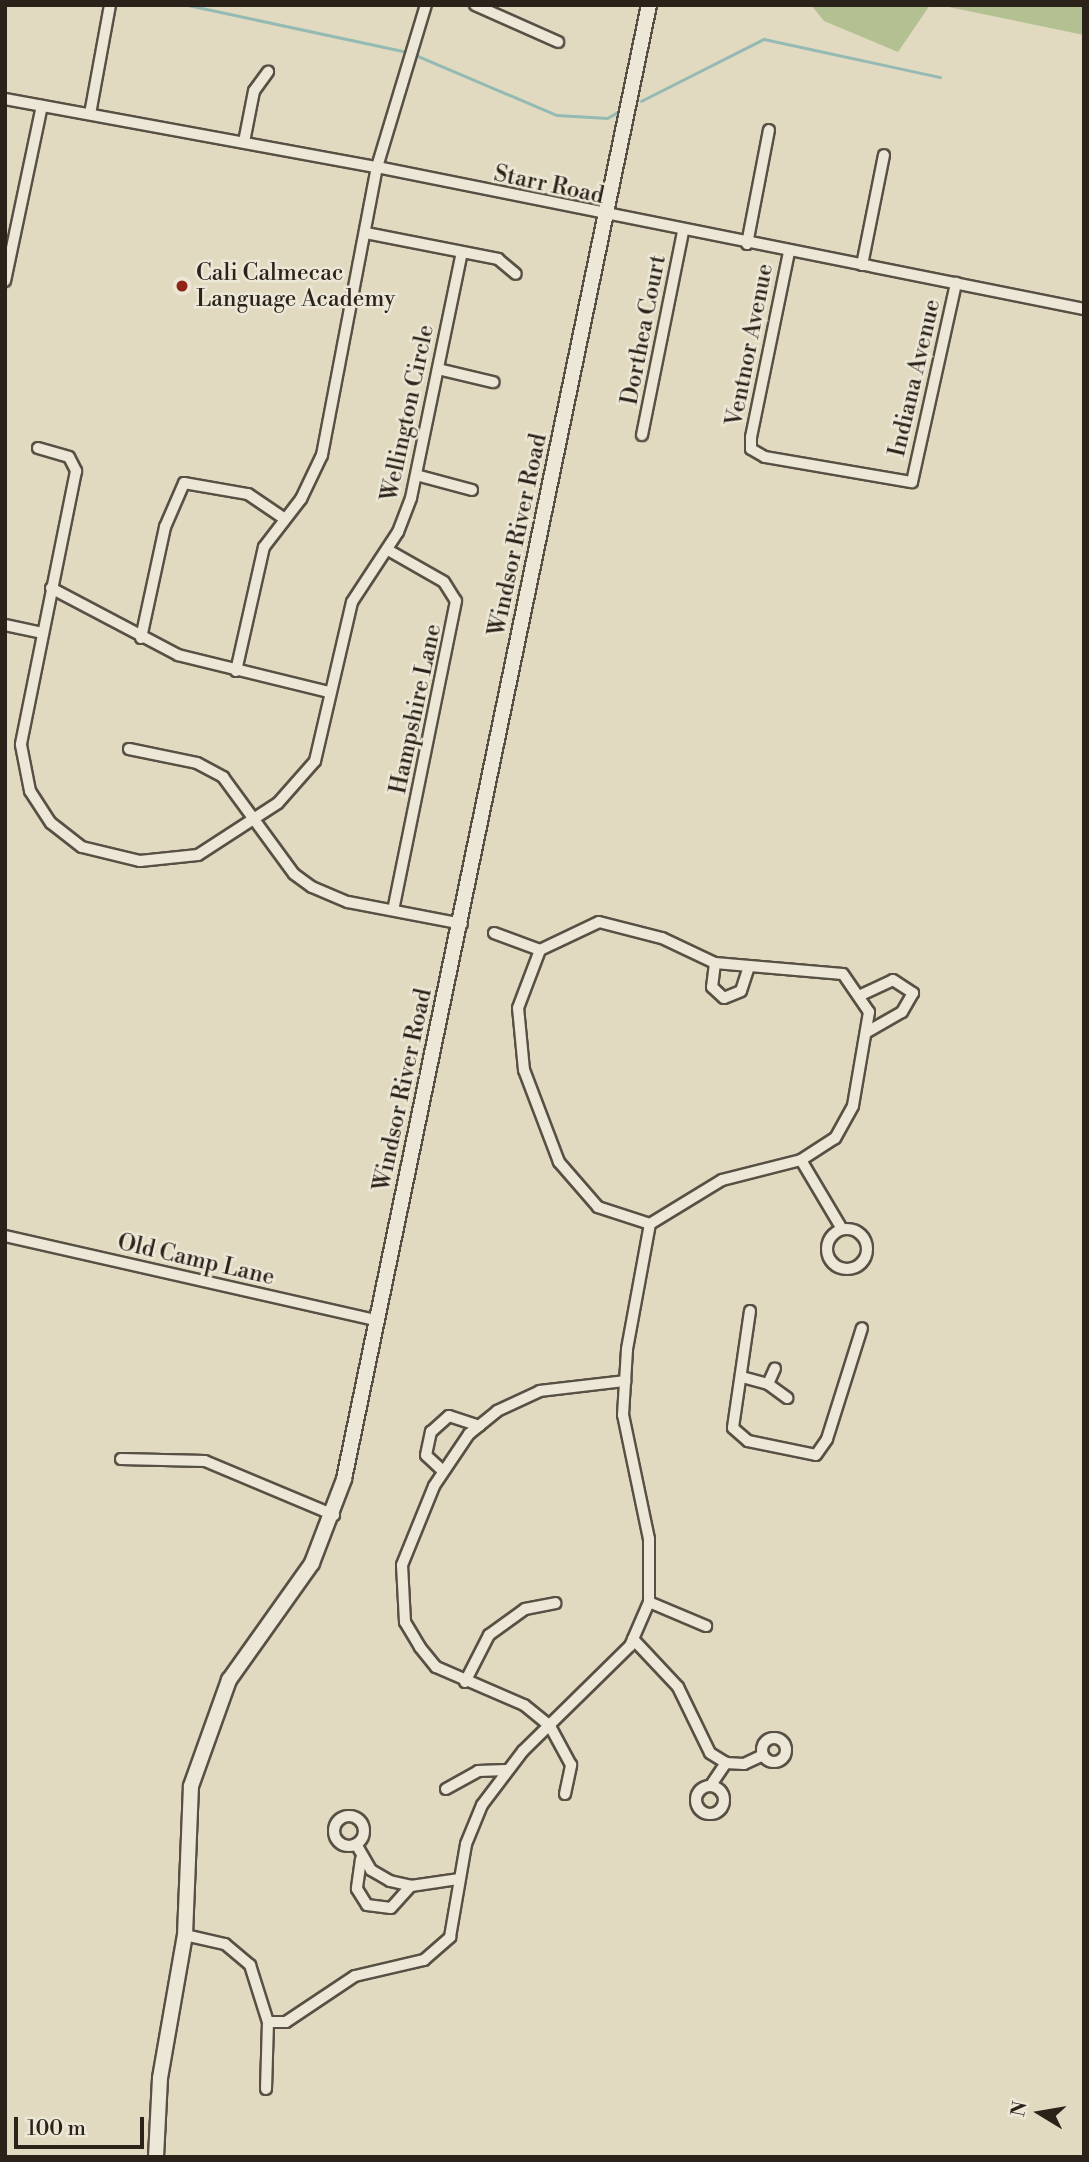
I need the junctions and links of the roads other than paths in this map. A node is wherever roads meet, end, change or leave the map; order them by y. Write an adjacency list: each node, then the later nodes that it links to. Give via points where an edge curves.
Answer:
1 (110, 5): 9 (street)
2 (426, 5): 13 (street)
3 (475, 5): 5 (street)
4 (649, 5): 14 (main road, Windsor River Road)
5 (558, 42)
6 (268, 72): 11 (street, via 254,92)
7 (5, 99): 8 (street, Starr Road)
8 (43, 106): 9 (street, Starr Road); 22 (street)
9 (90, 114): 11 (street, Starr Road)
10 (769, 130): 17 (street)
11 (244, 142): 13 (street, Starr Road)
12 (884, 155): 20 (street)
13 (377, 167): 14 (street, Starr Road); 16 (street)
14 (604, 216): 15 (street, Starr Road); 43 (main road, Windsor River Road)
15 (683, 232): 17 (street, Starr Road); 27 (street, Dorthea Court)
16 (366, 233): 18 (street); 32 (street, via 321,456 302,499)
17 (747, 244): 19 (street, Starr Road)
18 (462, 252): 21 (street, via 498,259); 25 (street, Wellington Circle)
19 (789, 252): 20 (street, Starr Road); 30 (street, Ventnor Avenue, via 751,449 765,457)
20 (862, 265): 23 (street, Starr Road)
21 (516, 274)
22 (5, 281)
23 (956, 283): 24 (street, Starr Road); 30 (street, Indiana Avenue)
24 (1084, 309)
25 (438, 369): 26 (street); 29 (street, Wellington Circle)
26 (494, 382)
27 (642, 435)
28 (37, 448): 34 (street, Wellington Circle, via 69,457 76,471)
29 (416, 475): 31 (street); 33 (street, Wellington Circle, via 406,516)
30 (912, 482)
31 (472, 490)
32 (282, 517): 37 (street, via 248,494 184,483 165,527); 38 (street, via 258,562)
33 (388, 550): 39 (street, Wellington Circle, via 352,602); 42 (street, Hampshire Lane, via 443,582 456,601)
34 (51, 589): 36 (street, Wellington Circle); 37 (street)
35 (5, 625): 36 (street)
36 (43, 633): 41 (street, Wellington Circle, via 24,723 22,769 39,808 65,836 102,854 178,860 216,846)
37 (141, 638): 38 (street)
38 (236, 671): 39 (street)
39 (329, 692): 41 (street, Wellington Circle, via 315,761 293,791)
40 (129, 749): 41 (street, via 197,763 223,777)
41 (256, 820): 42 (street, via 294,874 312,887 348,902)
42 (393, 910): 43 (street)
43 (462, 924): 55 (main road, Windsor River Road)
44 (494, 933): 45 (street)
45 (540, 950): 46 (street, via 599,922 662,938); 51 (street, via 517,1008 524,1070 559,1162 598,1207)
46 (715, 963): 47 (street); 47 (street, via 712,987 724,998 741,991)
47 (748, 970): 48 (street, via 822,968 843,974)
48 (861, 995): 49 (street, via 869,1012); 49 (street, via 893,980 913,993 902,1012)
49 (867, 1032): 50 (street, via 853,1106 835,1138)
50 (802, 1160): 51 (street, via 722,1180); 52 (street)
51 (650, 1224): 59 (street)
52 (842, 1229): 52 (street, via 831,1236 827,1253 838,1267 852,1269 866,1255 865,1241 856,1230)
53 (5, 1236): 55 (street, Old Camp Lane)
54 (750, 1311): 58 (street)
55 (378, 1321): 65 (main road, Windsor River Road)
56 (862, 1328): 58 (street, via 827,1439 816,1455 748,1440 733,1427)
57 (775, 1368): 60 (street)
58 (742, 1377): 60 (street)
59 (625, 1381): 62 (street, via 540,1391); 66 (street, via 630,1465 649,1539)
60 (768, 1384): 61 (street)
61 (787, 1398)
62 (479, 1426): 64 (street); 64 (street, via 449,1416 431,1432 426,1455)
63 (121, 1459): 65 (street, via 205,1461)
64 (443, 1471): 70 (street, via 408,1545 400,1594 405,1622 420,1647 436,1667)
65 (334, 1515): 82 (main road, Windsor River Road, via 305,1575 229,1680 205,1736 188,1815)
66 (649, 1602): 68 (street); 69 (street)
67 (555, 1603): 70 (street, via 524,1609 489,1635)
68 (706, 1626)
69 (633, 1639): 71 (street); 73 (street, via 678,1687 710,1752)
70 (465, 1682): 71 (street, via 524,1705)
71 (550, 1726): 74 (street); 77 (street, via 571,1765)
72 (763, 1755): 73 (street, via 744,1764)
73 (726, 1763): 75 (street)
74 (507, 1770): 76 (street, via 478,1770); 80 (street, via 482,1805)
75 (711, 1785)
76 (446, 1789)
77 (565, 1794)
78 (356, 1844): 79 (street)
79 (361, 1859): 81 (street, via 390,1881); 81 (street, via 357,1889 367,1905 391,1908)
80 (459, 1879): 81 (street); 83 (street, via 450,1937 430,1956 408,1967 355,1976 286,2022)
81 (411, 1886)
82 (185, 1935): 83 (street, via 239,1951 250,1965); 85 (main road, Windsor River Road, via 160,2078)
83 (268, 2022): 84 (street)
84 (266, 2089)
85 (156, 2157)

